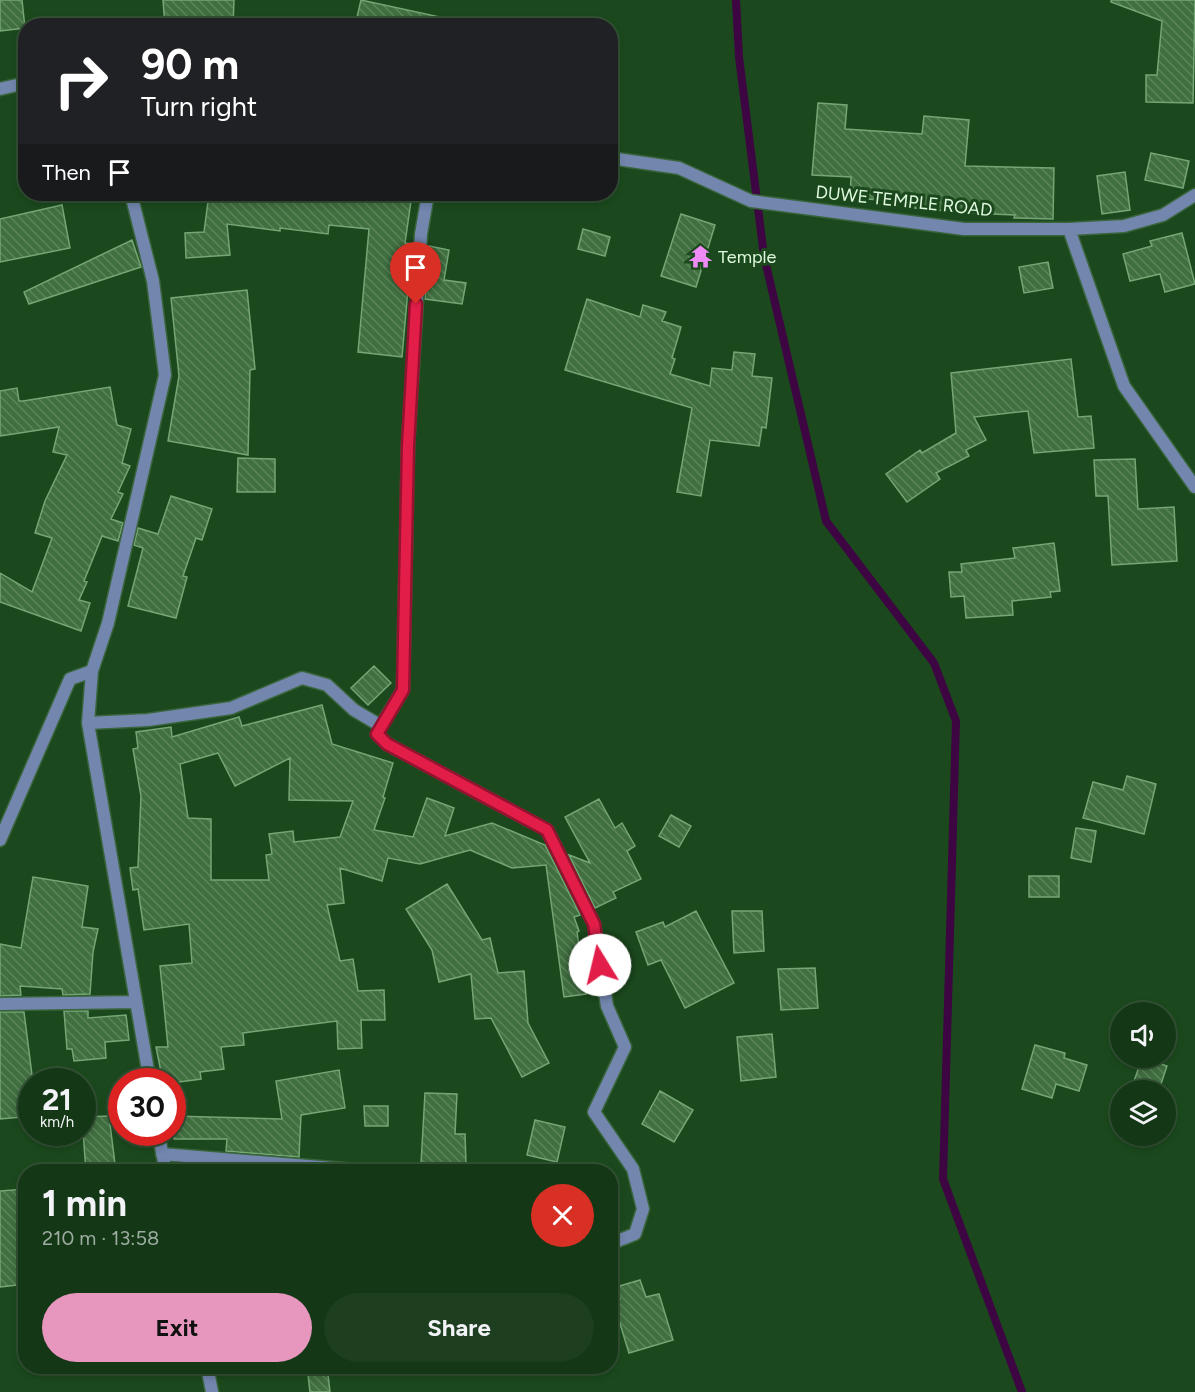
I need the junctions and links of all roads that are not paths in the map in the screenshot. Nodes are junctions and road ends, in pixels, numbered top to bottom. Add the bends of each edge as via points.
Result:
1 (18, 85) edge
2 (0, 90) edge
3 (618, 159) edge
4 (1195, 195) edge
5 (133, 201) edge
6 (427, 201) edge
7 (1069, 229) junction
8 (1195, 487) edge
9 (92, 671) junction
10 (88, 723) junction
11 (381, 726) junction
12 (0, 840) edge
13 (136, 1002) junction
14 (0, 1004) edge
15 (148, 1068) edge
16 (161, 1146) edge
17 (162, 1154) junction
18 (164, 1164) edge
19 (284, 1164) edge
20 (618, 1241) edge
21 (209, 1374) edge
22 (212, 1392) edge

1 - 2 street
3 - 7 street, DUWE TEMPLE ROAD via 679,168 758,202 964,229
4 - 7 street, DUWE TEMPLE ROAD via 1163,214 1124,226
5 - 9 street via 153,281 165,375 108,623
6 - 11 street via 421,234 408,446 403,690
7 - 8 street via 1124,386
9 - 10 street
9 - 12 street via 70,680
10 - 11 street via 148,720 231,708 302,678 327,685 354,710
10 - 13 street
11 - 20 street via 377,734 387,744 547,830 594,924 607,1006 625,1047 594,1112 633,1168 643,1209 635,1234
13 - 14 street
13 - 15 street
16 - 17 street
17 - 18 street
17 - 19 street
21 - 22 street

